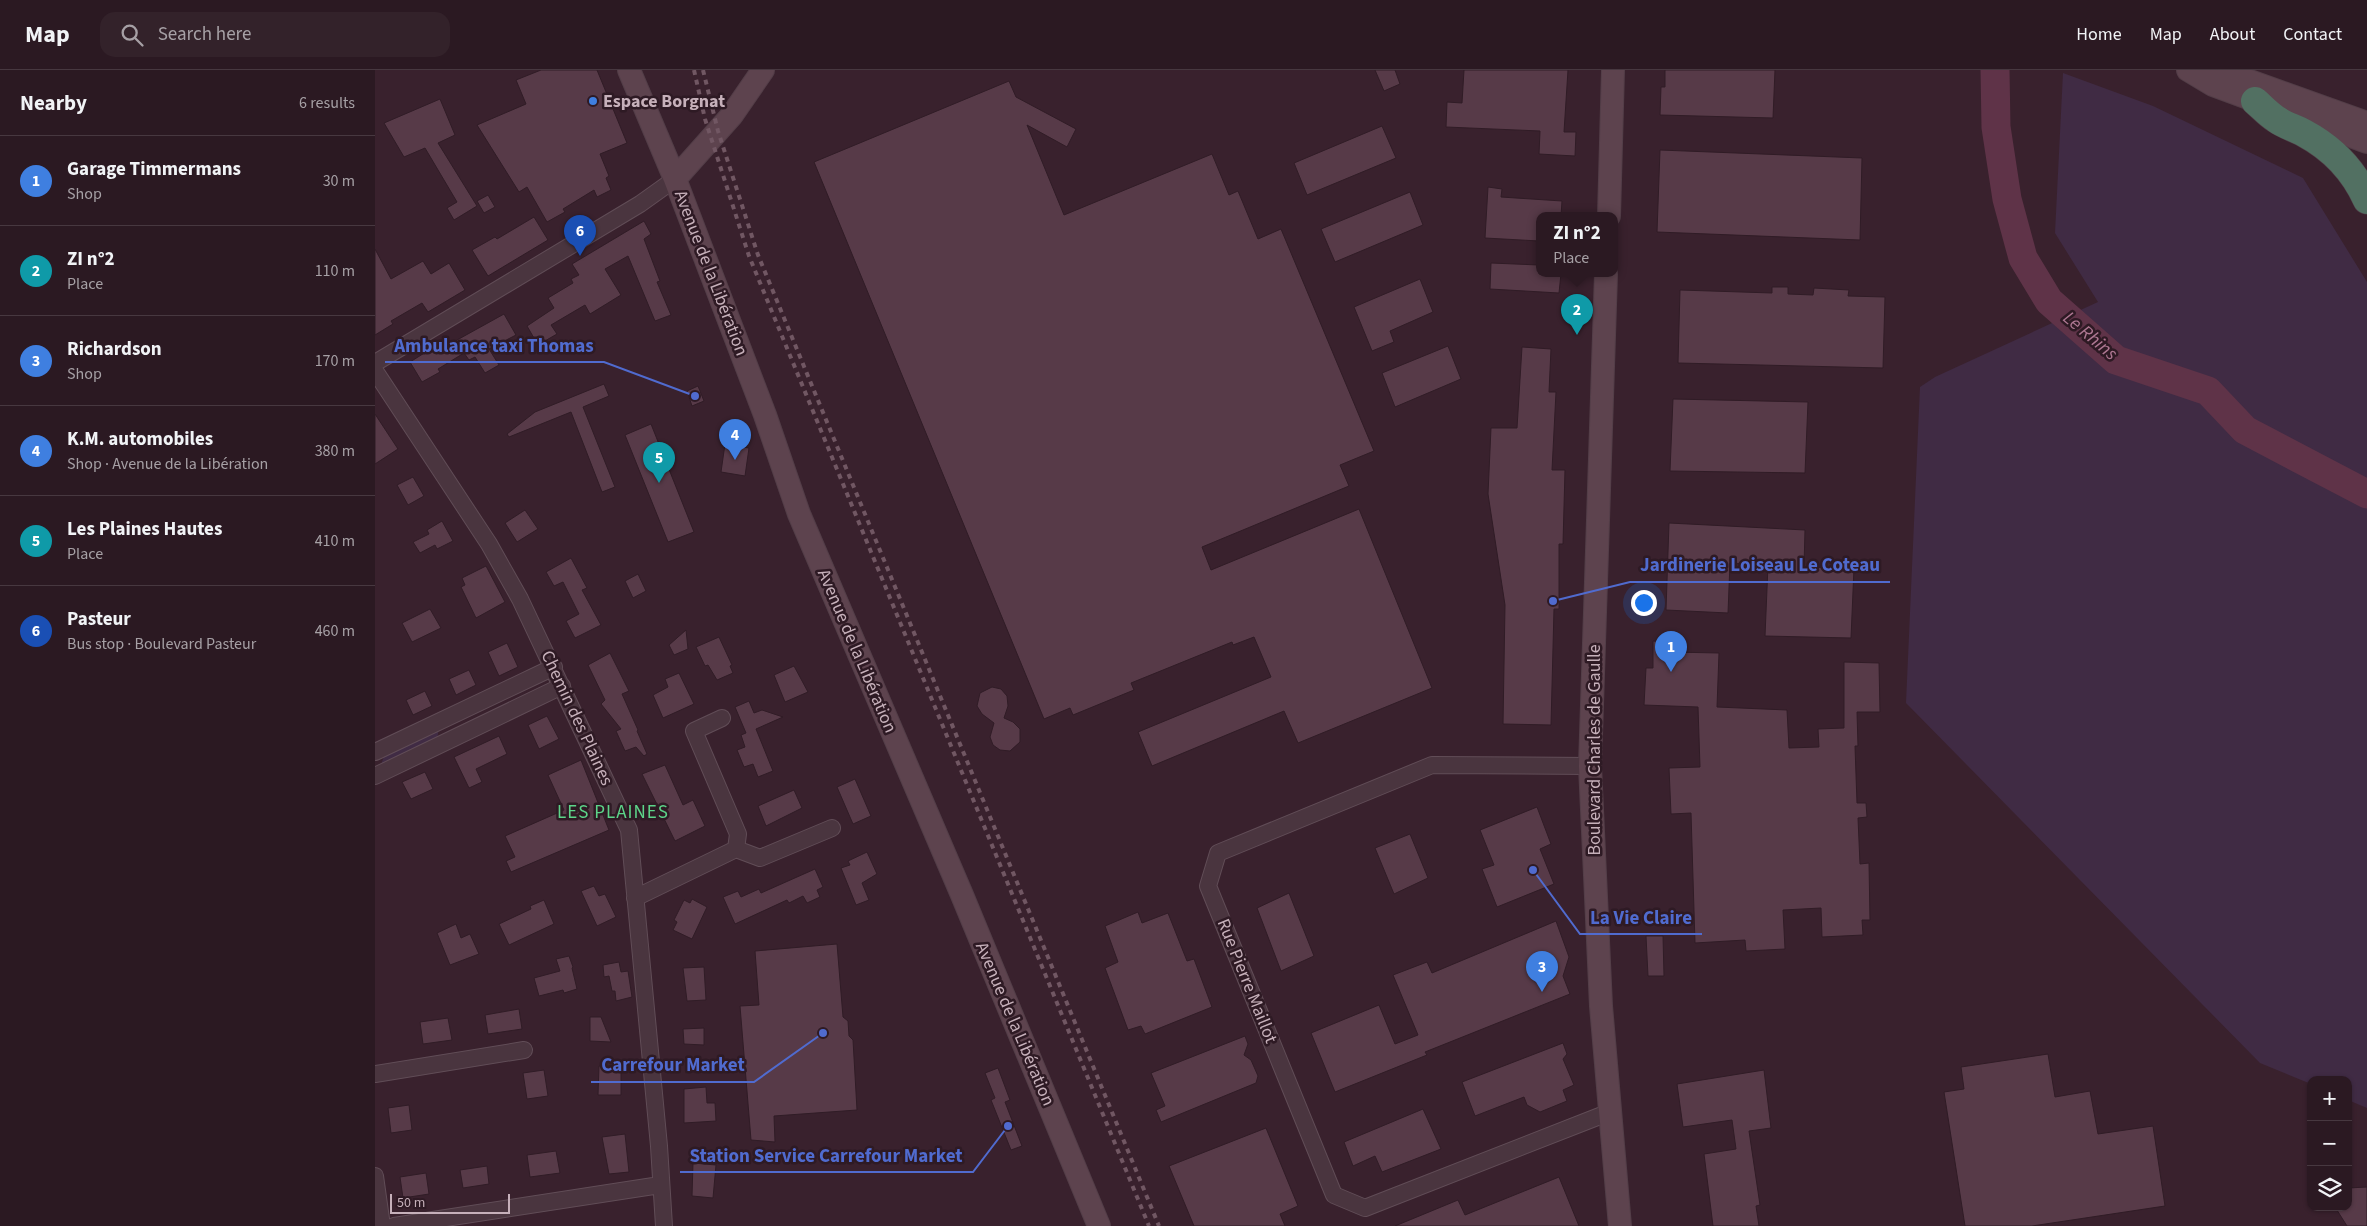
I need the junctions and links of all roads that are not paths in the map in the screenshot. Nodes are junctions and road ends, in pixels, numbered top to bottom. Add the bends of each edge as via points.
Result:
1 (629, 70) edge
2 (763, 70) edge
3 (1613, 70) edge
4 (2188, 70) edge
5 (2219, 70) edge
6 (2255, 101) junction
7 (2367, 123) edge
8 (2367, 142) edge
9 (675, 179) junction
10 (2367, 200) edge
11 (1609, 212) edge
12 (1607, 277) edge
13 (375, 363) edge
14 (375, 371) edge
15 (554, 667) junction
16 (563, 686) junction
17 (722, 718) dead end
18 (375, 752) edge
19 (1590, 766) junction
20 (375, 776) edge
21 (832, 828) dead end
22 (737, 849) junction
23 (635, 898) junction
24 (524, 1050) dead end
25 (375, 1074) edge
26 (1610, 1112) junction
27 (375, 1176) edge
28 (660, 1185) junction
29 (490, 1219) edge
30 (382, 1226) edge
31 (394, 1226) edge
32 (664, 1226) edge
33 (1099, 1226) edge
34 (1621, 1226) edge

1 - 9 street, Avenue de la Libération
2 - 9 street via 732,115
3 - 11 street
4 - 6 street via 2213,86
5 - 7 street
6 - 8 street
6 - 10 highway via 2277,120 2306,134 2341,160
9 - 13 street via 640,204
9 - 33 street, Avenue de la Libération via 799,514
12 - 19 street, Boulevard Charles de Gaulle
14 - 15 street, Chemin des Plaines via 489,544
15 - 16 street, Chemin des Plaines
15 - 18 street
16 - 20 street
16 - 23 street, Chemin des Plaines via 629,830
17 - 22 street via 694,731 738,834
19 - 26 street, Boulevard Charles de Gaulle via 1596,919
19 - 26 street, Rue Pierre Maillot via 1432,765 1218,853 1209,886 1334,1195 1365,1208
21 - 22 street via 760,858
22 - 23 street
23 - 28 street, Chemin des Plaines
24 - 25 street
26 - 34 street, Boulevard Charles de Gaulle
27 - 30 street
28 - 29 street
28 - 32 street, Chemin des Plaines
29 - 31 street

